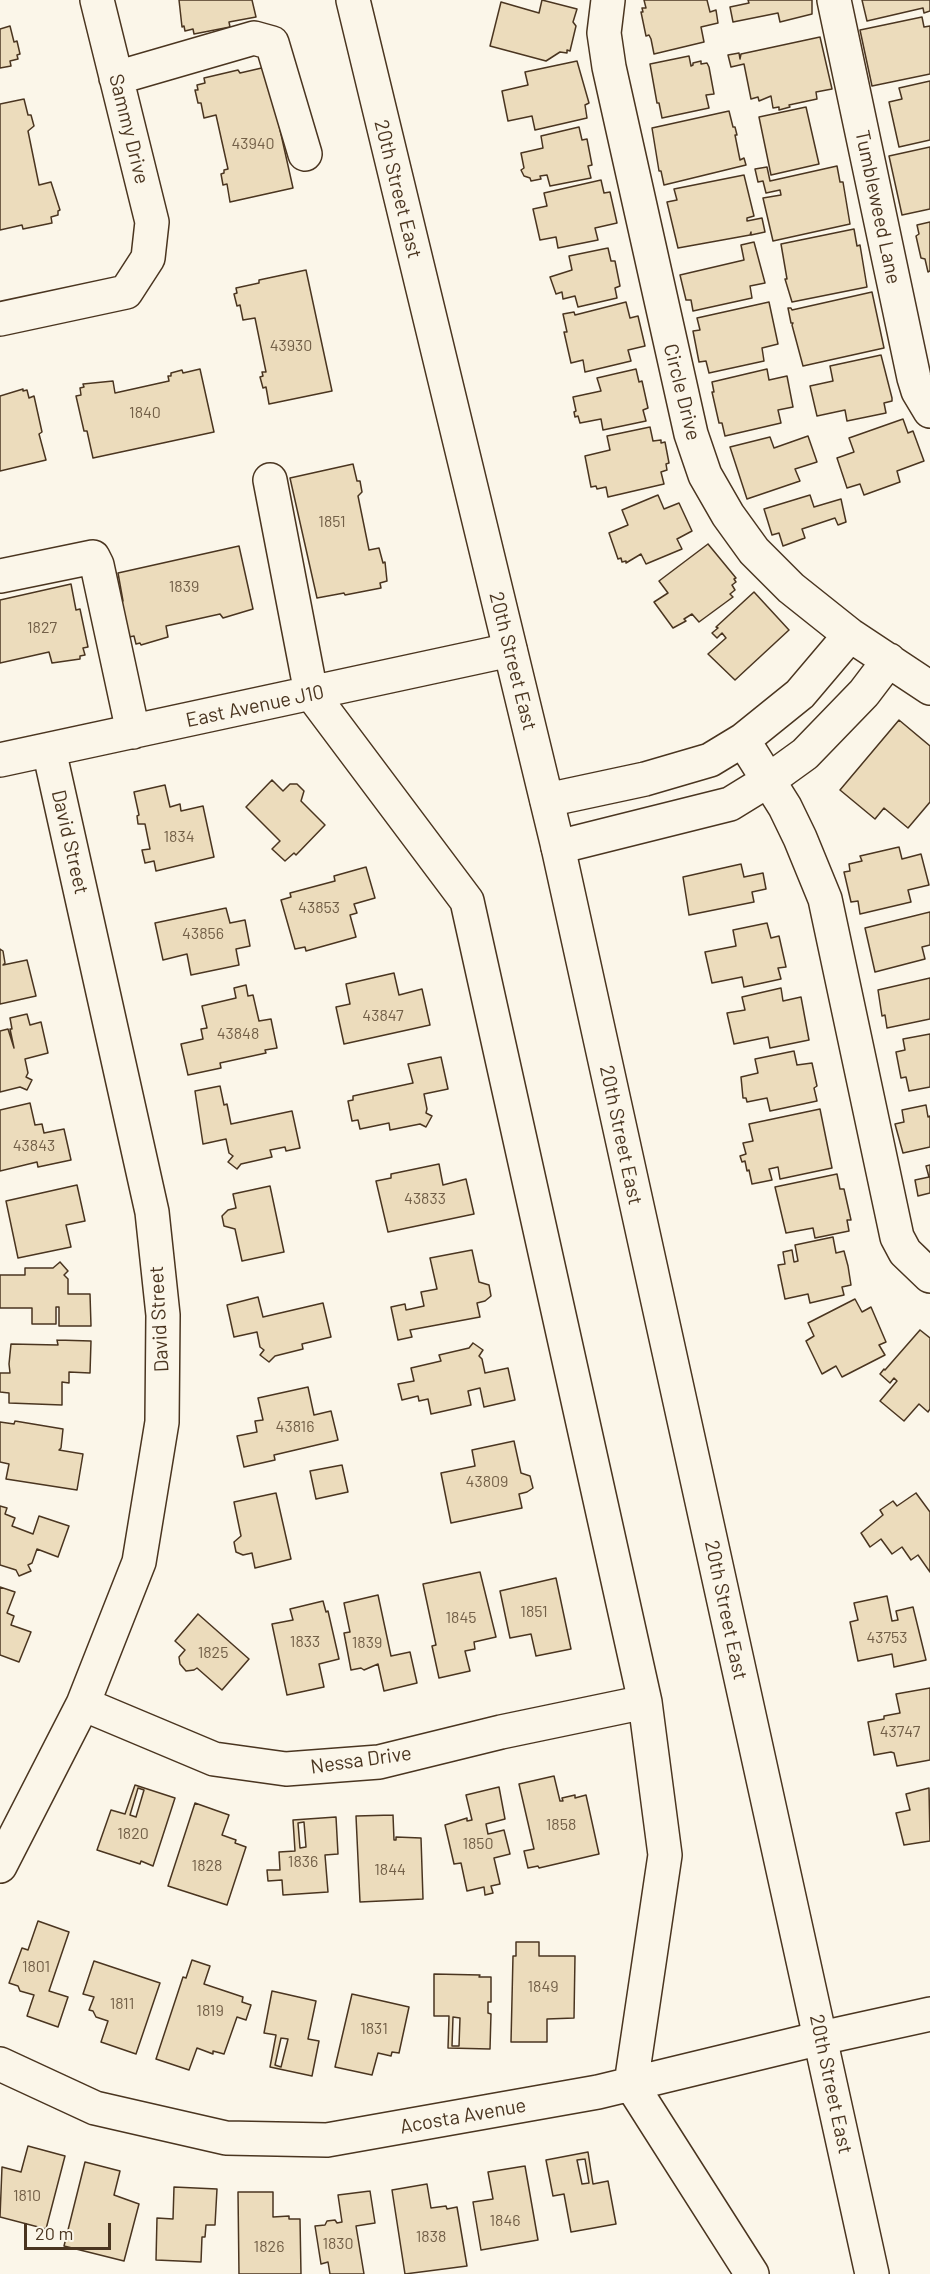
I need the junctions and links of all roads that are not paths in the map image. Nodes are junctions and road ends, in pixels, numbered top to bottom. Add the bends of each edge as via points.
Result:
1 (97, 0) edge
2 (353, 0) edge
3 (608, 0) edge
4 (834, 0) edge
5 (116, 78) junction
6 (305, 154) dead end
7 (0, 319) edge
8 (930, 411) edge
9 (270, 480) dead end
10 (0, 576) edge
11 (850, 635) junction
12 (510, 650) junction
13 (889, 660) junction
14 (930, 688) edge
15 (311, 693) junction
16 (133, 732) junction
17 (743, 740) junction
18 (49, 750) junction
19 (0, 760) edge
20 (769, 780) junction
21 (547, 800) junction
22 (558, 847) junction
23 (930, 1276) edge
24 (645, 1702) junction
25 (83, 1704) junction
26 (0, 1866) edge
27 (930, 2014) edge
28 (820, 2038) junction
29 (0, 2064) edge
30 (631, 2084) junction
31 (752, 2274) edge
32 (872, 2274) edge

1 - 5 street, Sammy Drive
2 - 12 street, 20th Street East
3 - 11 street, Circle Drive via 604,33 609,67 691,434 705,475 754,551 791,588
4 - 8 street, Tumbleweed Lane via 914,378
5 - 6 street via 254,38 272,43
5 - 7 street, Sammy Drive via 152,222 148,258 126,292
9 - 15 street
10 - 16 street via 93,557
11 - 13 street, Circle Drive
11 - 17 street via 800,694
12 - 15 street, East Avenue J10
12 - 21 street, 20th Street East
13 - 14 street, Circle Drive
13 - 20 street via 864,693 805,754
15 - 16 street, East Avenue J10
15 - 24 street via 467,901
16 - 18 street, East Avenue J10
17 - 20 street
17 - 21 street via 711,760
18 - 19 street, East Avenue J10
18 - 25 street, David Street via 152,1212 163,1315 162,1422 140,1562
20 - 22 street via 730,804
20 - 23 street via 800,838 825,899 897,1237 905,1252
21 - 22 street, 20th Street East
22 - 28 street, 20th Street East
24 - 25 street, Nessa Drive via 379,1762 286,1769 214,1759
24 - 30 street via 665,1855
25 - 26 street, David Street
27 - 28 street, Acosta Avenue
28 - 30 street, Acosta Avenue
28 - 32 street, 20th Street East
29 - 30 street, Acosta Avenue via 95,2108 226,2138 327,2140
30 - 31 street

